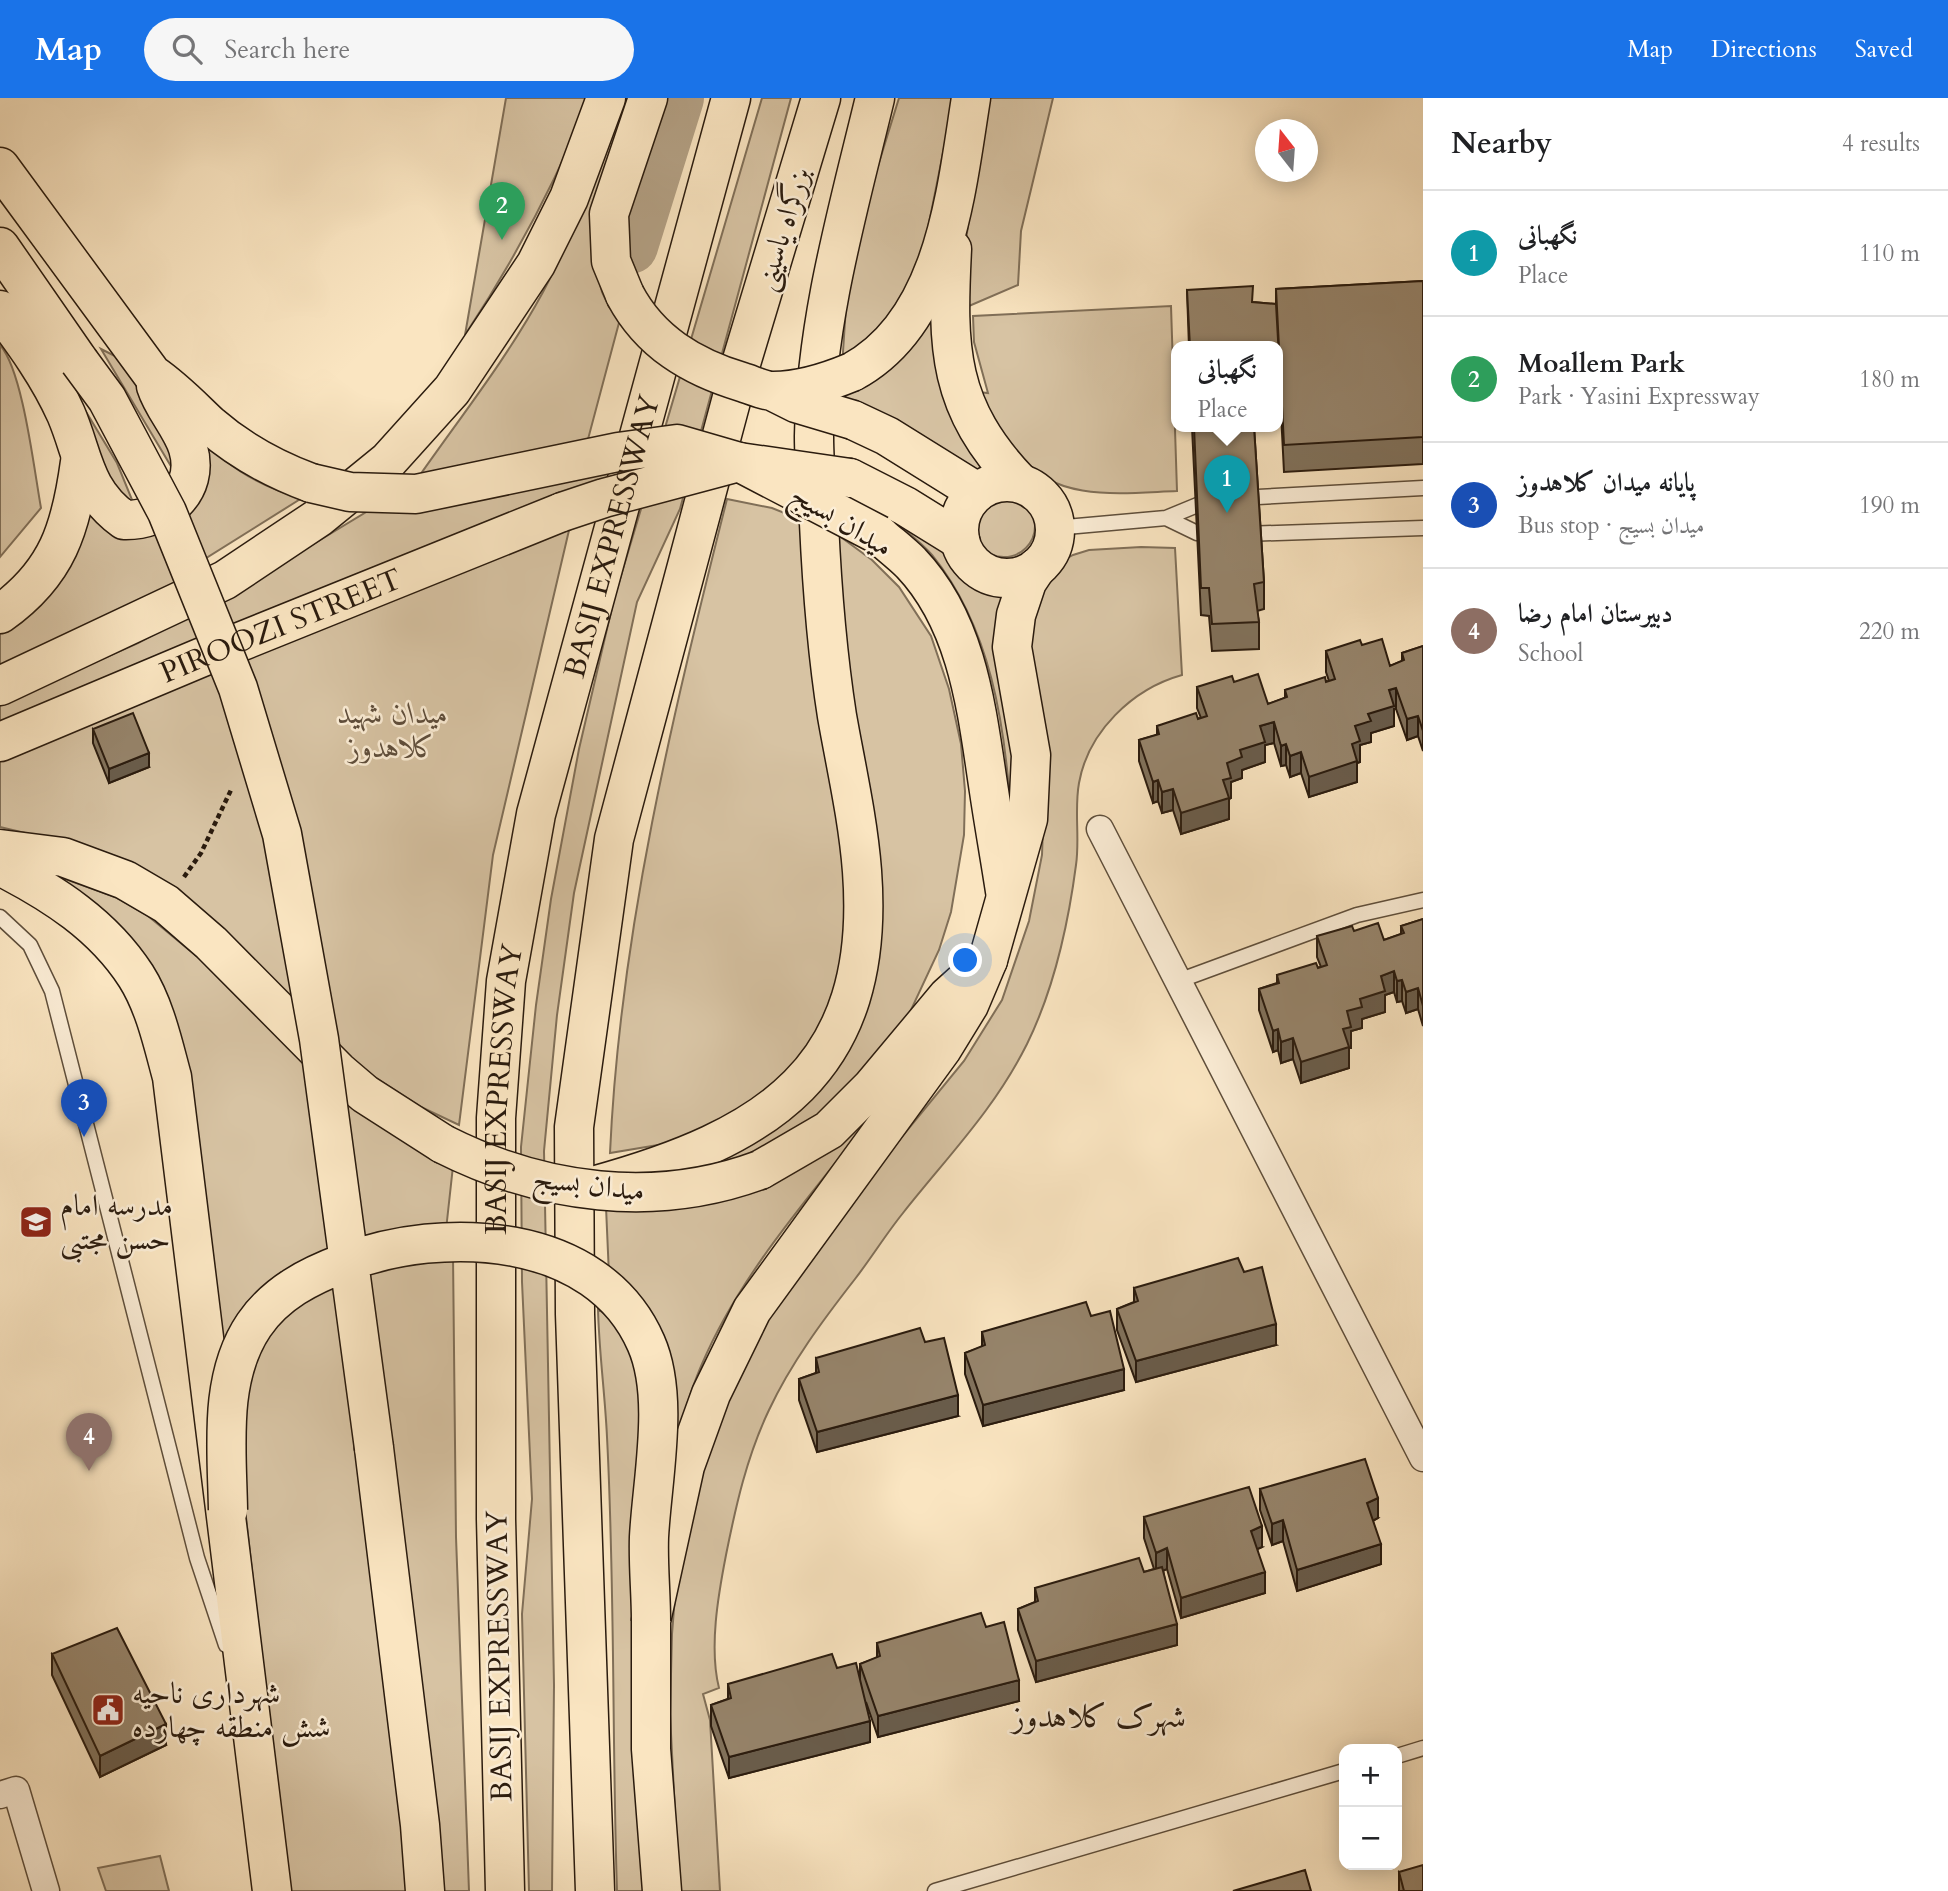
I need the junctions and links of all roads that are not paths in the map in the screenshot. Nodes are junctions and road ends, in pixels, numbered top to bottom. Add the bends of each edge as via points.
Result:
1 (606, 98) edge
2 (648, 98) edge
3 (731, 98) edge
4 (821, 98) edge
5 (875, 98) edge
6 (971, 98) edge
7 (0, 167) edge
8 (953, 210) junction
9 (0, 247) edge
10 (0, 310) edge
11 (152, 374) junction
12 (772, 391) junction
13 (80, 462) junction
14 (739, 462) junction
15 (1020, 483) junction
16 (1423, 488) edge
17 (977, 492) junction
18 (1166, 518) junction
19 (1055, 528) junction
20 (1423, 528) edge
21 (960, 540) junction
22 (1037, 568) junction
23 (0, 614) edge
24 (0, 685) edge
25 (0, 742) edge
26 (1100, 829) dead end
27 (0, 849) edge
28 (0, 866) edge
29 (1005, 891) junction
30 (1423, 900) edge
31 (0, 917) edge
32 (988, 960) junction
33 (1178, 981) junction
34 (584, 1189) junction
35 (1423, 1458) edge
36 (228, 1510) junction
37 (651, 1621) junction
38 (255, 1735) junction
39 (1423, 1748) edge
40 (1402, 1754) edge
41 (1339, 1772) edge
42 (8, 1793) edge
43 (46, 1891) edge
44 (272, 1891) edge
45 (425, 1891) edge
46 (505, 1891) edge
47 (595, 1891) edge
48 (662, 1891) edge
49 (935, 1891) edge

1 - 24 main road via 569,198 536,264 452,390 388,461 317,518 225,580
2 - 12 main road, bridge via 609,214 611,261 625,295 638,319 668,349 720,375
3 - 46 main road, BASIJ EXPRESSWAY via 536,814 506,981 496,1118 496,1519
4 - 47 main road, بزرگراه یاسینی via 742,360 614,839 574,1127 575,1328
5 - 34 main road via 825,303 814,436 825,630 862,868 863,944 858,973 824,1054 775,1109 706,1149
6 - 8 main road
7 - 11 main road
8 - 12 main road, bridge via 909,324 890,346 852,372
8 - 15 main road via 948,320 957,383 974,422
9 - 45 main road, bridge via 107,399 167,512 238,688 282,834 319,1039 421,1825
10 - 13 main road via 47,377 67,416
11 - 13 main road via 160,400 188,449 190,471 174,504 157,516 124,520 101,499
11 - 14 main road, bridge via 246,453 273,469 351,492 416,494 677,444
12 - 17 main road, bridge via 887,436
13 - 23 main road via 74,508 60,545 39,577
14 - 21 main road, bridge via 850,478
14 - 25 main road, PIROOZI STREET, bridge via 562,512
14 - 29 main road, میدان بسیج, bridge via 879,535 912,564 937,600 957,639 972,686
15 - 17 main road via 990,485
15 - 19 main road via 1045,499
16 - 18 lane via 1205,500
17 - 21 main road via 960,515
18 - 19 lane
18 - 20 lane via 1197,533 1219,535
19 - 22 main road via 1054,543
21 - 22 main road via 968,559 993,576 1008,578
22 - 29 main road via 1027,582 1013,626 1012,647 1031,755 1028,819
26 - 33 street
27 - 34 main road, میدان بسیج, bridge via 63,857 125,880 166,904 212,943 365,1094 443,1144 507,1172
28 - 36 main road via 76,911 136,977 152,1011 172,1077
29 - 32 main road
30 - 33 lane via 1357,915
31 - 38 lane via 30,946 52,991 197,1558
32 - 34 main road, میدان بسیج, bridge via 948,996 872,1087 829,1130 760,1170 727,1182 666,1192 620,1194
32 - 37 main road via 969,1005 942,1049 752,1310 711,1394 685,1466
33 - 35 street
36 - 37 main road, bridge via 227,1412 232,1378 255,1323 287,1291 313,1275 368,1254 429,1242 495,1244 548,1256 590,1276 613,1294 647,1344 658,1387 649,1540
36 - 38 main road
37 - 48 main road via 651,1749
38 - 44 main road
39 - 40 lane
41 - 49 lane
42 - 43 street

